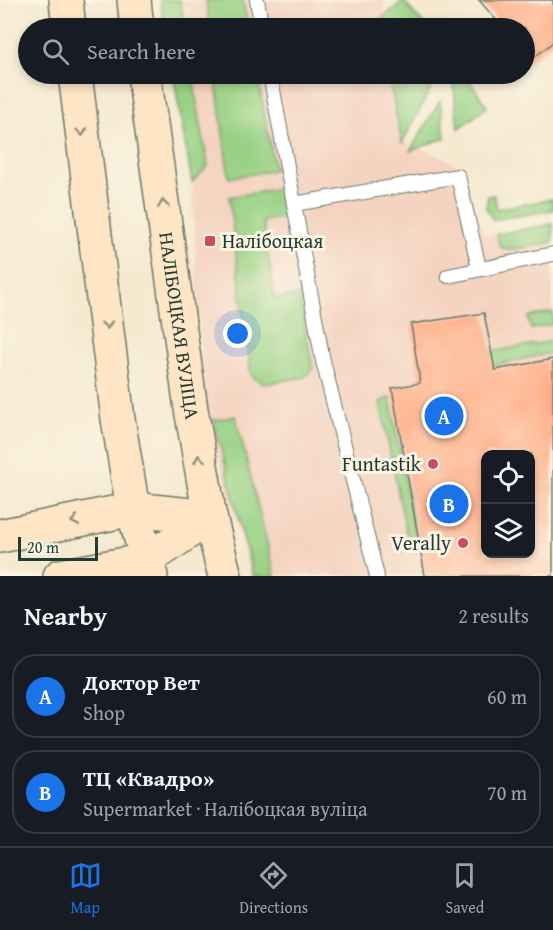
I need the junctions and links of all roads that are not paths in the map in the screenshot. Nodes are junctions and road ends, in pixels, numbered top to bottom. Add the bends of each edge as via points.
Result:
1 (66, 0) edge
2 (134, 0) edge
3 (256, 0) edge
4 (68, 18) edge
5 (136, 18) edge
6 (260, 18) edge
7 (76, 84) edge
8 (145, 84) edge
9 (272, 84) edge
10 (294, 204) junction
11 (553, 254) edge
12 (479, 268) junction
13 (448, 276) dead end
14 (133, 509) junction
15 (210, 516) junction
16 (0, 536) edge
17 (149, 568) edge
18 (60, 576) edge
19 (225, 576) edge
20 (377, 576) edge

1 - 4 main road
2 - 5 main road
3 - 6 lane
7 -> 14 main road
15 -> 8 main road, НАЛІБОЦКАЯ ВУЛІЦА
9 - 10 lane
10 - 12 lane via 458,176
10 - 20 lane via 323,361
11 - 12 lane
12 - 13 lane
14 - 15 main road
14 -> 16 main road
14 - 17 main road
15 - 17 main road
15 - 19 main road, НАЛІБОЦКАЯ ВУЛІЦА
17 - 18 main road

